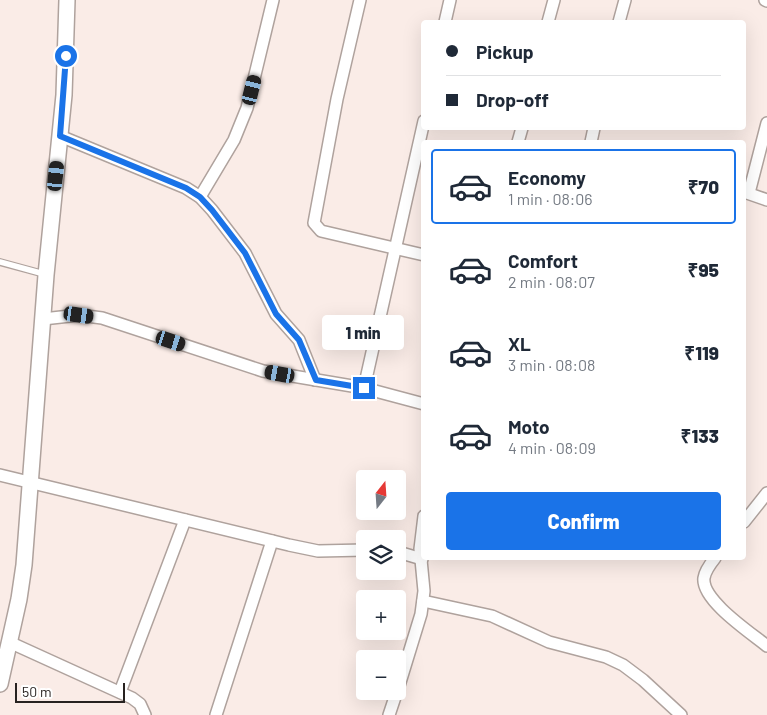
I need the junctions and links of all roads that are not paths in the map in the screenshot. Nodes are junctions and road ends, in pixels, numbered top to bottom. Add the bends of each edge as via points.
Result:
1 (67, 0) edge
2 (273, 0) edge
3 (360, 0) edge
4 (450, 0) edge
5 (554, 0) edge
6 (625, 0) edge
7 (445, 20) edge
8 (549, 20) edge
9 (620, 20) edge
10 (767, 123) edge
11 (422, 130) edge
12 (60, 136) junction
13 (746, 192) edge
14 (200, 197) junction
15 (767, 200) edge
16 (396, 248) junction
17 (421, 254) edge
18 (0, 262) edge
19 (46, 275) junction
20 (43, 319) junction
21 (316, 380) junction
22 (364, 388) junction
23 (421, 403) edge
24 (0, 475) edge
25 (31, 483) junction
26 (767, 493) edge
27 (746, 519) edge
28 (185, 520) junction
29 (272, 541) junction
30 (421, 541) edge
31 (356, 550) edge
32 (406, 554) edge
33 (421, 554) edge
34 (421, 559) edge
35 (422, 560) edge
36 (714, 560) edge
37 (423, 601) junction
38 (9, 642) junction
39 (767, 646) edge
40 (406, 662) edge
41 (0, 684) edge
42 (120, 692) junction
43 (394, 700) edge
44 (145, 715) edge
45 (216, 715) edge
46 (390, 715) edge
47 (680, 715) edge

1 - 12 street
2 - 14 street via 248,108 234,140
3 - 16 street via 337,99 314,223 321,231
4 - 7 street
5 - 8 street
6 - 9 street
10 - 13 street
11 - 16 street
12 - 14 street via 186,188
12 - 19 street
13 - 15 street
14 - 21 street via 249,260 276,314 299,340
16 - 17 street
16 - 22 street
18 - 19 lane
19 - 20 street
20 - 21 street via 79,315 102,318 263,370
20 - 25 street
21 - 22 street
22 - 23 street
24 - 25 street
25 - 28 street
25 - 38 street via 24,565
26 - 27 street
28 - 29 street
28 - 42 street
29 - 31 street via 318,551
29 - 45 street
30 - 33 street
32 - 34 street
35 - 37 street
36 - 39 street via 704,578 705,589 712,601
37 - 40 street
37 - 47 street via 492,616 549,642 606,657 643,680
38 - 41 street
38 - 42 street
42 - 44 street via 140,704
43 - 46 street

